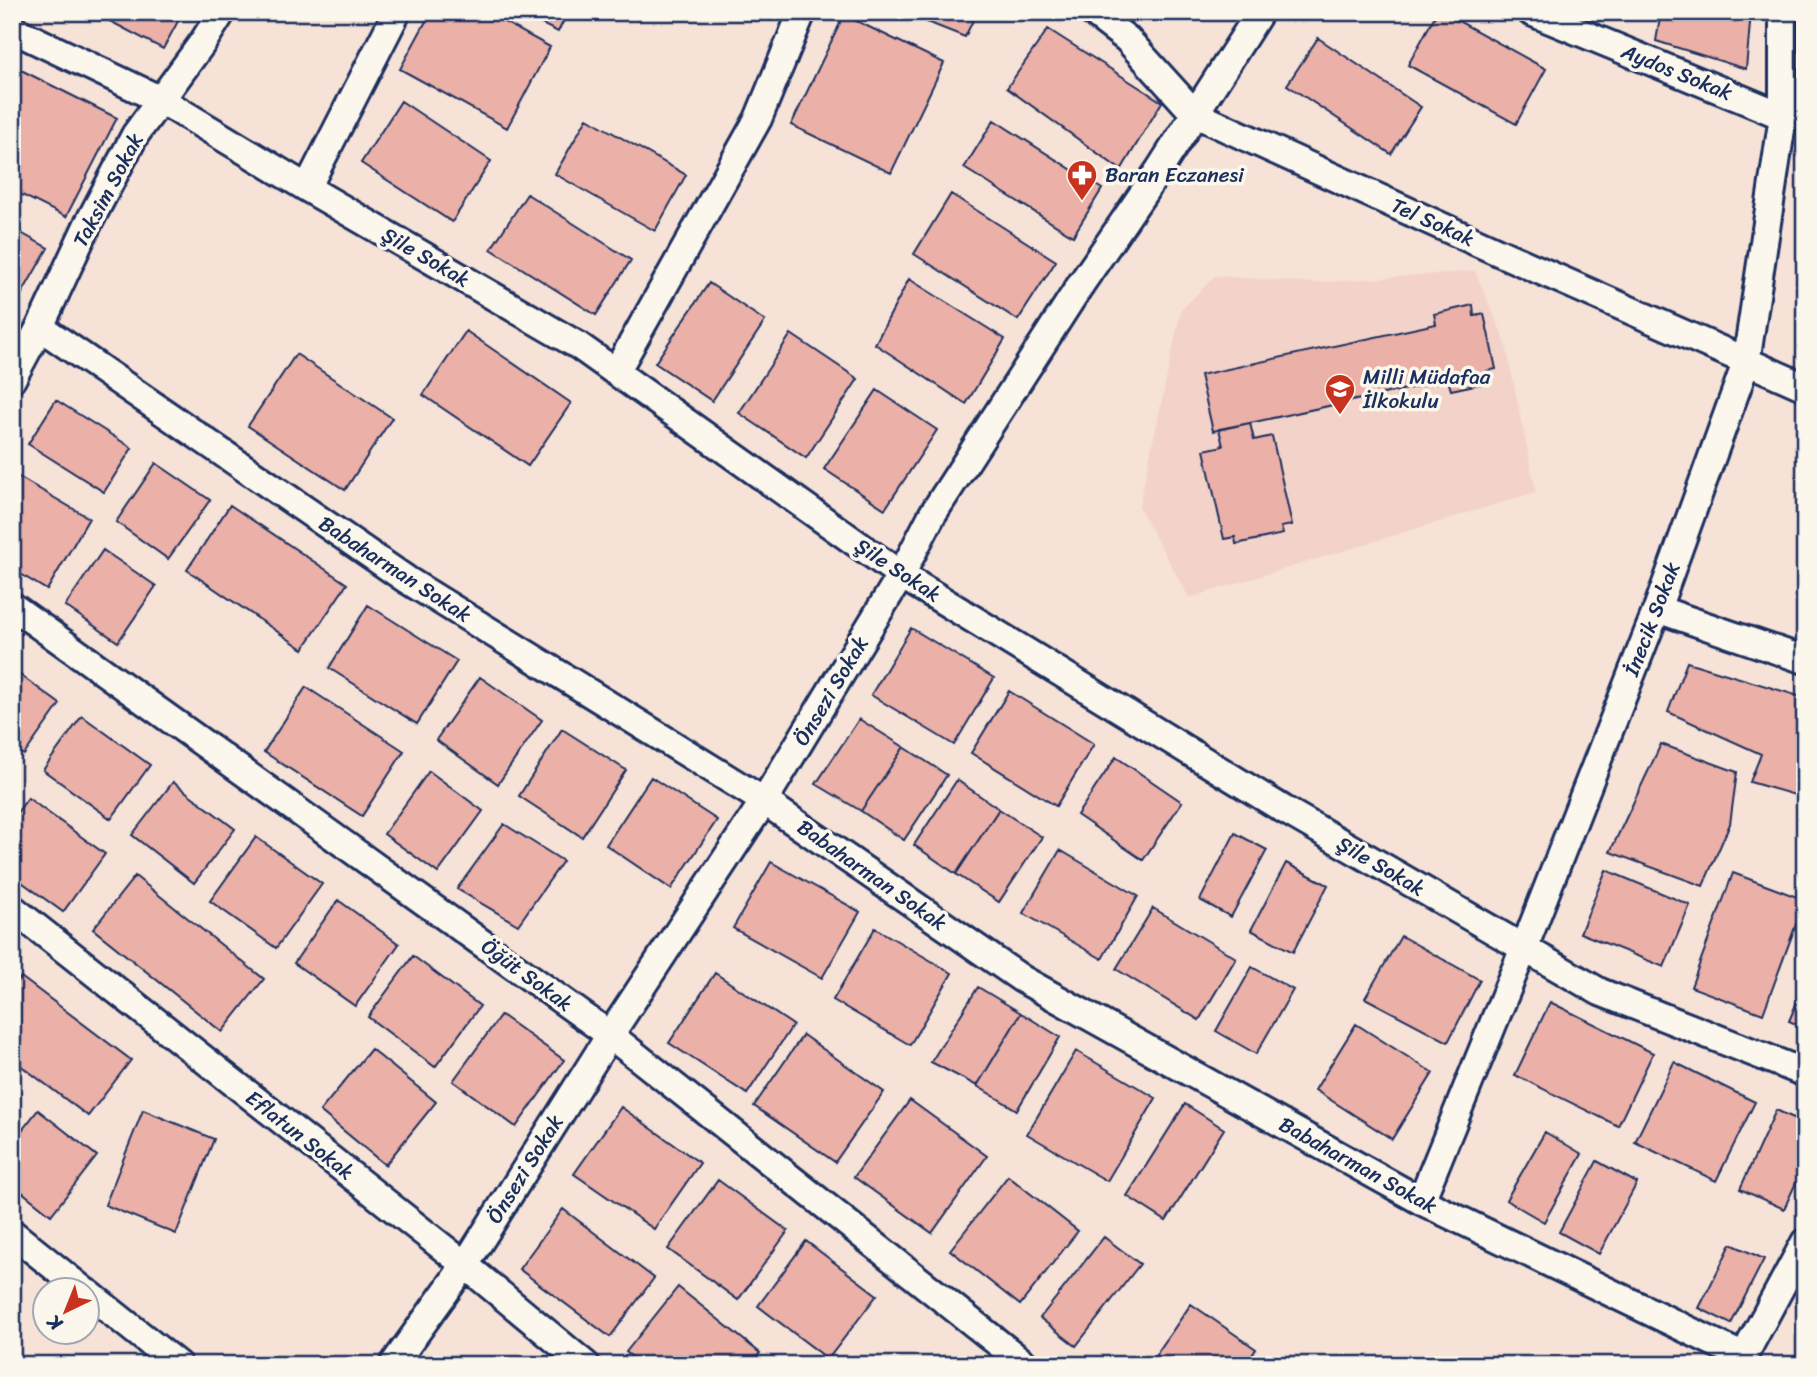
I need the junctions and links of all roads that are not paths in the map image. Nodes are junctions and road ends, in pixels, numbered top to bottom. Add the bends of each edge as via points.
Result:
1 (222, 12) edge
2 (397, 12) edge
3 (802, 12) edge
4 (1092, 12) edge
5 (1260, 12) edge
6 (1531, 12) edge
7 (1783, 12) edge
8 (12, 29) edge
9 (161, 100) junction
10 (1195, 114) junction
11 (1783, 116) junction
12 (307, 188) junction
13 (40, 327) junction
14 (1746, 363) junction
15 (615, 372) junction
16 (12, 379) edge
17 (1805, 387) edge
18 (901, 575) junction
19 (12, 607) edge
20 (1657, 609) junction
21 (1805, 660) edge
22 (764, 801) junction
23 (12, 908) edge
24 (1524, 948) junction
25 (610, 1035) junction
26 (1805, 1073) edge
27 (1420, 1201) junction
28 (12, 1233) edge
29 (1805, 1242) edge
30 (465, 1265) junction
31 (66, 1276) edge
32 (102, 1305) edge
33 (1741, 1361) edge
34 (178, 1365) edge
35 (393, 1365) edge
36 (586, 1365) edge
37 (1026, 1365) edge

1 - 9 street, Taksim Sokak
2 - 12 street
3 - 15 street via 758,118
4 - 10 street, Tel Sokak via 1127,40
5 - 10 street, Önsezi Sokak
6 - 11 street, Aydos Sokak
7 - 11 street, İnecik Sokak
8 - 9 street, Şile Sokak
9 - 12 street, Şile Sokak
9 - 13 street, Taksim Sokak via 118,164
10 - 14 street, Tel Sokak
10 - 18 street, Önsezi Sokak via 932,515
11 - 14 street, İnecik Sokak
12 - 15 street, Şile Sokak via 579,346
13 - 16 street, Taksim Sokak
13 - 22 street, Babaharman Sokak via 407,579
14 - 17 street, Tel Sokak
14 - 20 street, İnecik Sokak
15 - 18 street, Şile Sokak
18 - 22 street, Önsezi Sokak
18 - 24 street, Şile Sokak via 1283,809
19 - 25 street, Öğüt Sokak
20 - 21 street
20 - 24 street, İnecik Sokak
22 - 25 street, Önsezi Sokak
22 - 27 street, Babaharman Sokak via 1022,979
23 - 30 street, Eflatun Sokak
24 - 26 street, Şile Sokak via 1601,992
24 - 27 street, İnecik Sokak
25 - 30 street, Önsezi Sokak
25 - 37 street, Öğüt Sokak
27 - 33 street, Babaharman Sokak
28 - 31 street
29 - 33 street
30 - 35 street, Önsezi Sokak
30 - 36 street, Eflatun Sokak
32 - 34 street

